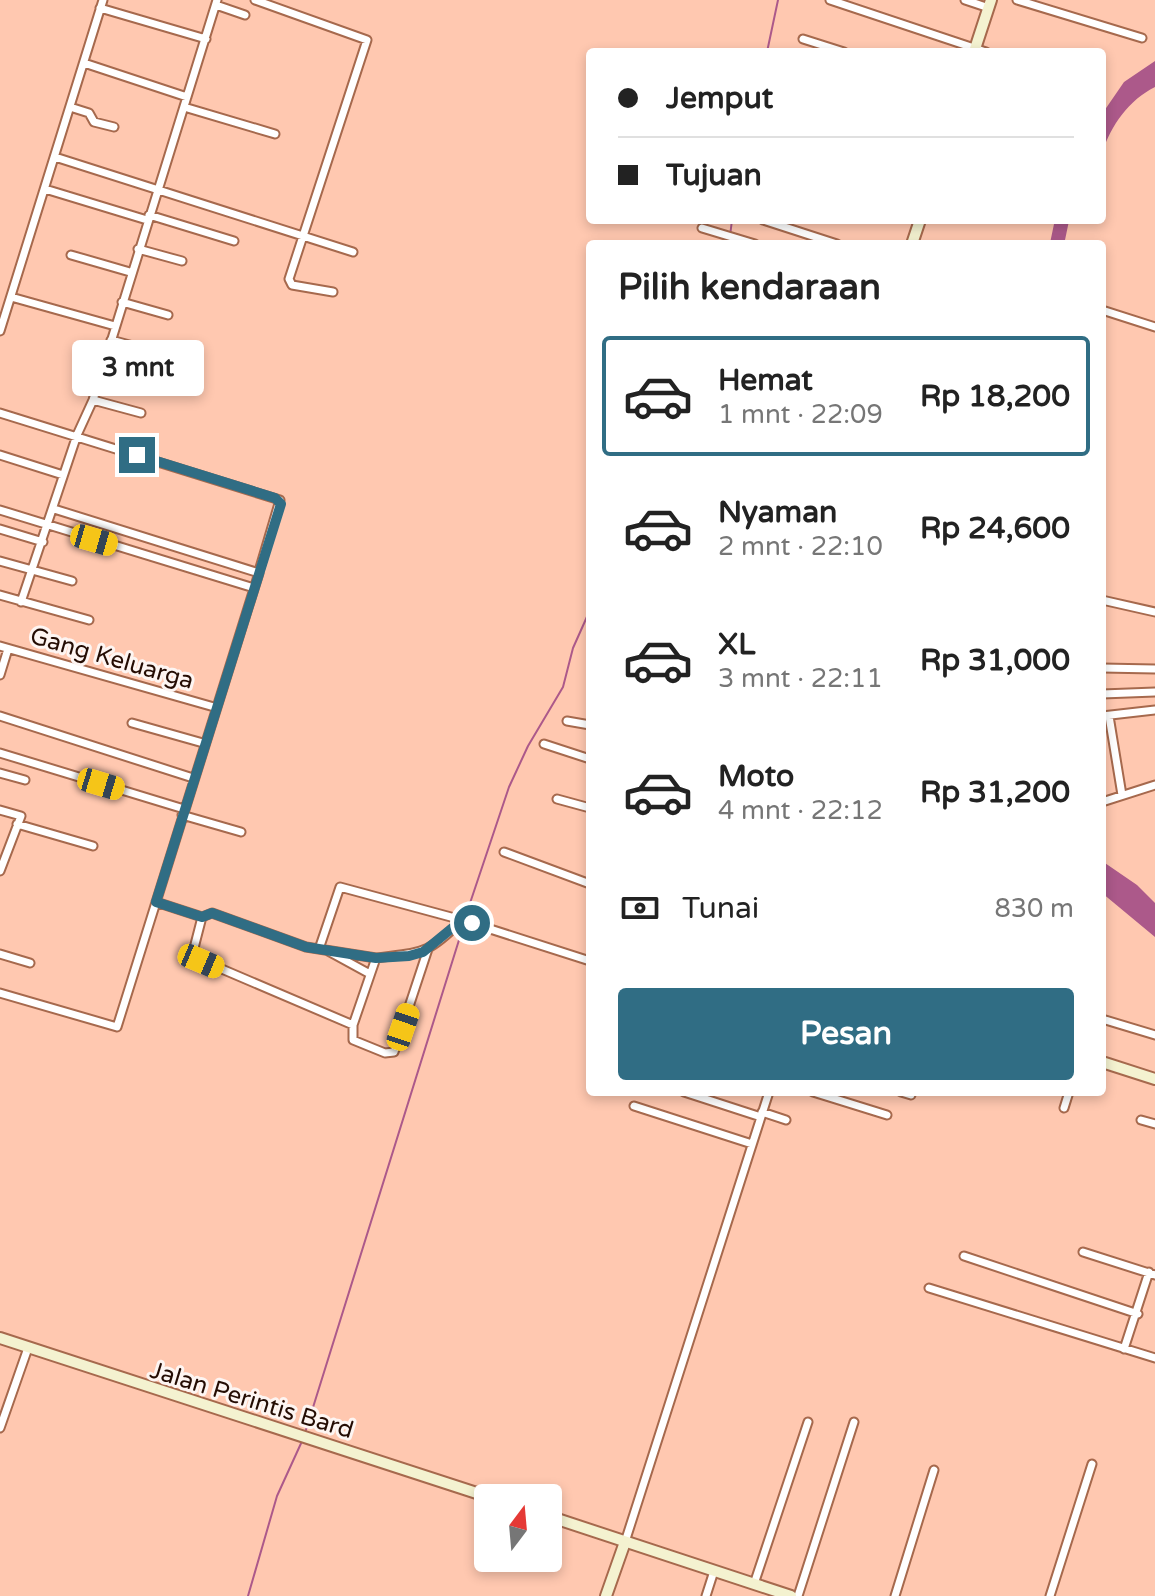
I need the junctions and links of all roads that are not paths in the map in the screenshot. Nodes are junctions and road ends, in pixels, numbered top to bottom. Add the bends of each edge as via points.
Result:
1 (255, 0) edge
2 (830, 0) edge
3 (965, 0) edge
4 (1017, 0) edge
5 (216, 2) edge
6 (102, 4) edge
7 (990, 4) edge
8 (245, 15) dead end
9 (1142, 38) dead end
10 (206, 39) junction
11 (803, 39) dead end
12 (831, 48) edge
13 (970, 48) edge
14 (980, 48) edge
15 (84, 63) junction
16 (187, 97) junction
17 (70, 107) junction
18 (184, 107) junction
19 (114, 127) dead end
20 (275, 134) dead end
21 (55, 157) junction
22 (157, 188) junction
23 (45, 189) junction
24 (148, 218) junction
25 (775, 224) edge
26 (702, 228) dead end
27 (303, 235) junction
28 (742, 240) edge
29 (825, 240) edge
30 (234, 241) dead end
31 (138, 249) junction
32 (353, 252) dead end
33 (71, 255) dead end
34 (182, 261) dead end
35 (130, 272) junction
36 (333, 292) dead end
37 (11, 297) junction
38 (122, 302) junction
39 (1106, 311) edge
40 (168, 315) dead end
41 (115, 326) junction
42 (1155, 327) edge
43 (0, 331) edge
44 (111, 340) junction
45 (144, 349) dead end
46 (101, 371) junction
47 (158, 389) dead end
48 (93, 400) junction
49 (0, 413) edge
50 (141, 413) dead end
51 (77, 435) junction
52 (0, 455) edge
53 (63, 475) junction
54 (54, 509) junction
55 (0, 510) edge
56 (48, 526) junction
57 (0, 529) edge
58 (43, 542) junction
59 (0, 561) edge
60 (32, 571) junction
61 (259, 571) junction
62 (72, 581) dead end
63 (254, 588) junction
64 (0, 595) edge
65 (1106, 601) edge
66 (21, 602) junction
67 (1155, 612) edge
68 (89, 620) dead end
69 (4, 648) edge
70 (1106, 668) edge
71 (1155, 669) edge
72 (0, 675) edge
73 (1155, 692) edge
74 (1106, 694) edge
75 (214, 707) junction
76 (1155, 710) edge
77 (0, 716) edge
78 (1106, 716) edge
79 (1106, 719) edge
80 (567, 721) dead end
81 (132, 723) dead end
82 (586, 724) edge
83 (1112, 738) junction
84 (1106, 739) edge
85 (203, 743) junction
86 (544, 744) dead end
87 (0, 753) edge
88 (586, 758) edge
89 (0, 773) edge
90 (193, 778) junction
91 (25, 780) dead end
92 (1155, 785) edge
93 (1122, 795) junction
94 (557, 799) dead end
95 (1106, 801) edge
96 (586, 807) edge
97 (0, 810) edge
98 (183, 812) junction
99 (17, 824) junction
100 (241, 832) dead end
101 (0, 844) edge
102 (93, 846) dead end
103 (9, 847) junction
104 (504, 852) dead end
105 (0, 871) edge
106 (586, 883) edge
107 (156, 902) junction
108 (202, 917) junction
109 (466, 921) junction
110 (319, 949) junction
111 (428, 949) junction
112 (328, 951) junction
113 (0, 954) edge
114 (376, 958) junction
115 (586, 960) edge
116 (30, 963) dead end
117 (370, 974) junction
118 (0, 993) edge
119 (1106, 1020) edge
120 (353, 1025) junction
121 (1155, 1035) edge
122 (1106, 1063) edge
123 (1155, 1079) edge
124 (698, 1096) edge
125 (768, 1096) edge
126 (826, 1096) edge
127 (1068, 1096) edge
128 (634, 1106) dead end
129 (1064, 1108) dead end
130 (762, 1114) junction
131 (887, 1115) dead end
132 (786, 1120) dead end
133 (1141, 1120) dead end
134 (1155, 1124) edge
135 (752, 1144) junction
136 (1083, 1252) dead end
137 (964, 1256) dead end
138 (1152, 1274) edge
139 (929, 1288) dead end
140 (1138, 1314) junction
141 (0, 1338) edge
142 (28, 1348) junction
143 (1124, 1349) junction
144 (1155, 1358) edge
145 (808, 1422) dead end
146 (854, 1422) dead end
147 (0, 1428) edge
148 (1092, 1464) dead end
149 (934, 1470) dead end
150 (474, 1492) edge
151 (562, 1521) edge
152 (625, 1542) junction
153 (714, 1571) junction
154 (754, 1584) junction
155 (606, 1596) edge
156 (706, 1596) edge
157 (791, 1596) edge
158 (798, 1596) edge
159 (895, 1596) edge
160 (1050, 1596) edge

1 - 27 street via 367,40
2 - 13 street
3 - 7 street
4 - 9 street
5 - 8 street
5 - 10 street
6 - 10 street
6 - 15 street
7 - 14 street
10 - 16 street
11 - 12 street
15 - 16 street
15 - 17 street
16 - 18 street
17 - 19 street
17 - 21 street
18 - 20 street
18 - 22 street
21 - 22 street
21 - 23 street
22 - 24 street
22 - 27 street
23 - 24 street
23 - 37 street
24 - 30 street
24 - 31 street
25 - 29 street
26 - 28 street
27 - 32 street
27 - 36 street via 289,283
31 - 34 street
31 - 35 street
33 - 35 street
35 - 38 street
37 - 41 street
37 - 43 street
38 - 40 street
38 - 41 street
39 - 42 street
41 - 44 street
44 - 45 street
44 - 46 street
46 - 47 street
46 - 48 street
48 - 50 street
48 - 51 street
49 - 51 street
51 - 53 street
51 - 61 street via 280,500
52 - 53 street
53 - 54 street
54 - 56 street
54 - 61 street
55 - 56 street
56 - 58 street
56 - 63 street
57 - 58 street
58 - 60 street
59 - 60 street
60 - 62 street
60 - 66 street
61 - 63 street
63 - 75 street
64 - 66 street
65 - 67 street
66 - 68 street
69 - 72 street
69 - 75 street, Gang Keluarga
70 - 71 street
73 - 74 street
75 - 85 street
76 - 78 street
77 - 90 street
79 - 83 street
80 - 82 street
81 - 85 street
83 - 84 street
83 - 93 street
85 - 90 street
86 - 88 street
87 - 98 street
89 - 91 street
90 - 98 street
92 - 93 street
93 - 95 street
94 - 96 street
97 - 99 street via 21,816
98 - 100 street
98 - 107 street
99 - 102 street
99 - 103 street
101 - 103 street
103 - 105 street
104 - 106 street
107 - 108 street
107 - 118 street via 117,1027
108 - 110 street via 212,913
108 - 120 street via 196,958
109 - 110 street via 340,887
109 - 111 street
109 - 115 street
110 - 112 street
111 - 114 street
111 - 120 street via 394,1052 353,1040
112 - 114 street
112 - 117 street
113 - 116 street
114 - 117 street
117 - 120 street
119 - 121 street
122 - 123 street
124 - 130 street
125 - 130 street
126 - 131 street
127 - 129 street
128 - 135 street
130 - 132 street
130 - 135 street
133 - 134 street
135 - 152 street
136 - 138 street
137 - 140 street
138 - 140 street
139 - 143 street
140 - 143 street
141 - 142 street, Jalan Perintis Bard
142 - 147 street
142 - 150 street, Jalan Perintis Bard
143 - 144 street
145 - 154 street
146 - 158 street
148 - 160 street
149 - 159 street
151 - 152 street
152 - 153 street
152 - 155 street
153 - 154 street
153 - 156 street
154 - 157 street

